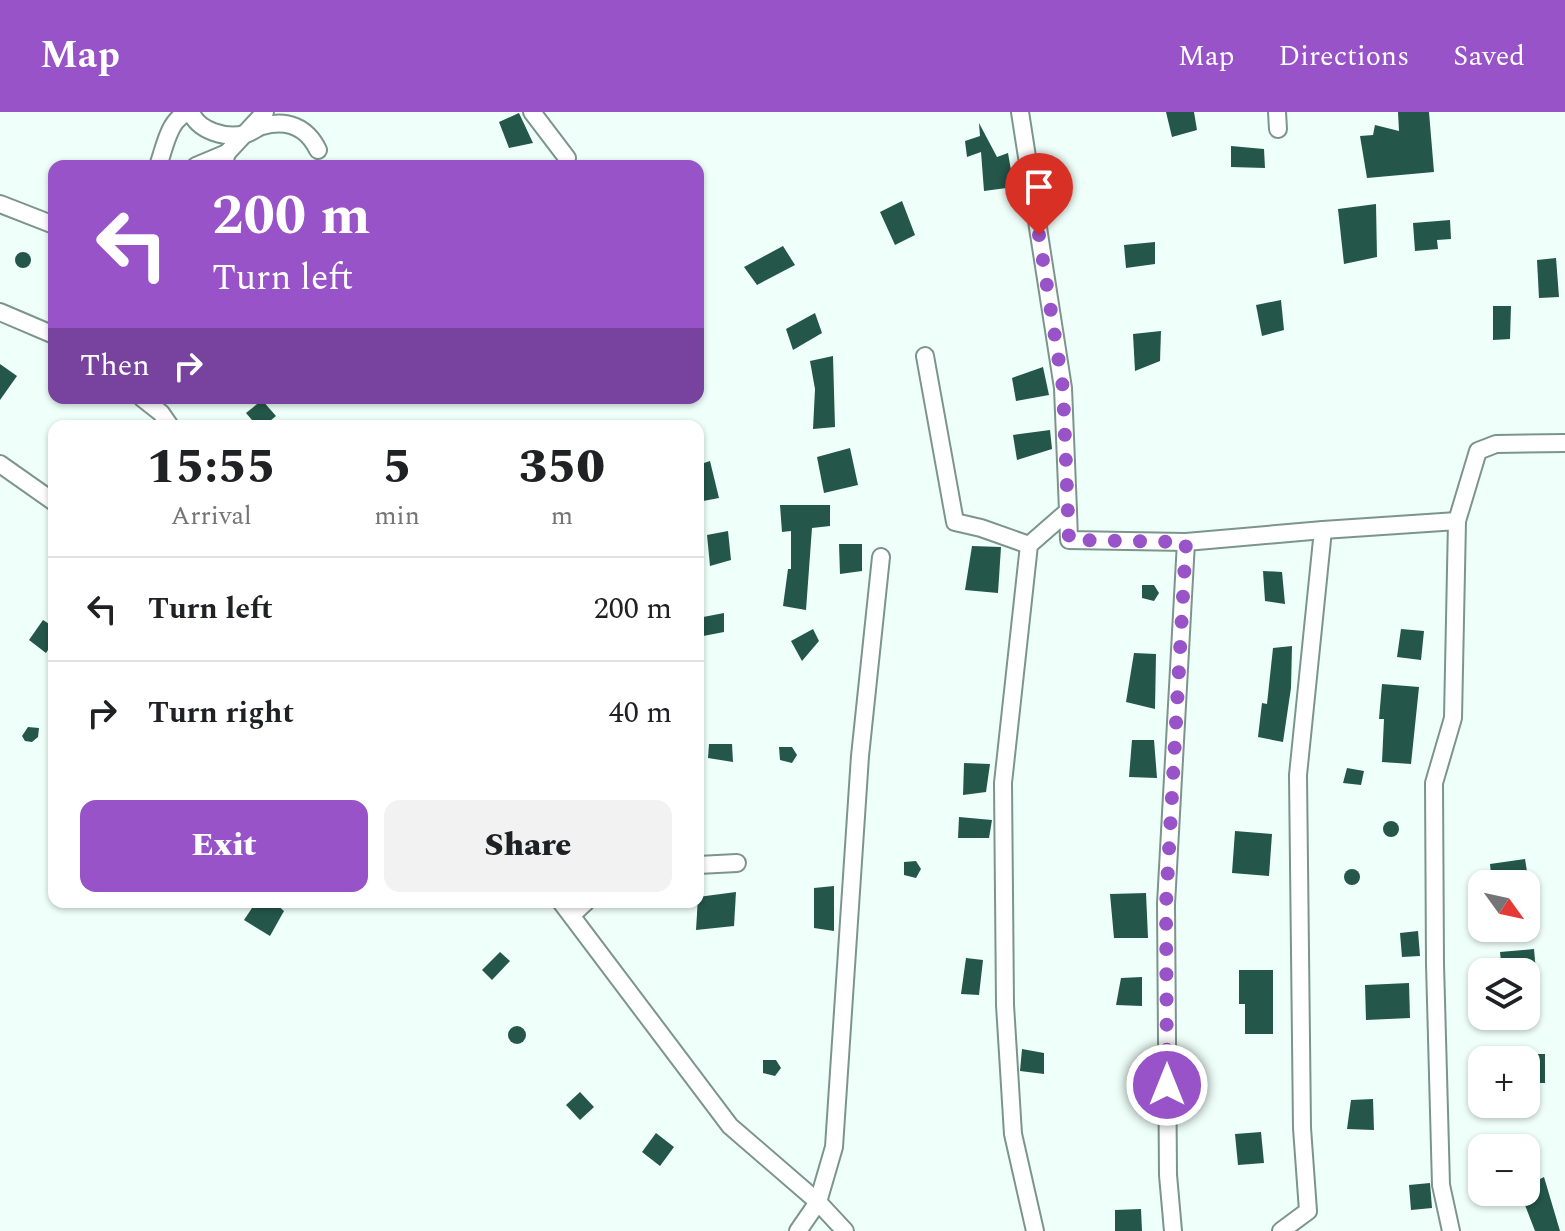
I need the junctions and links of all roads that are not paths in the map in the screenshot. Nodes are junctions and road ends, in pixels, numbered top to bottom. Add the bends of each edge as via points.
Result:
1 (191, 112) edge
2 (249, 112) edge
3 (265, 112) edge
4 (532, 112) edge
5 (1020, 112) edge
6 (244, 135) junction
7 (318, 150) dead end
8 (567, 158) dead end
9 (160, 160) edge
10 (225, 160) edge
11 (0, 204) edge
12 (48, 223) edge
13 (0, 312) edge
14 (48, 332) edge
15 (925, 356) dead end
16 (150, 404) edge
17 (166, 420) edge
18 (1565, 443) edge
19 (0, 464) edge
20 (48, 498) edge
21 (1068, 511) junction
22 (1457, 521) junction
23 (1323, 530) junction
24 (1186, 542) junction
25 (1029, 545) junction
26 (881, 557) dead end
27 (737, 863) dead end
28 (704, 865) edge
29 (566, 909) edge
30 (818, 1202) junction
31 (798, 1231) edge
32 (845, 1231) edge
33 (1035, 1231) edge
34 (1173, 1231) edge
35 (1281, 1231) edge
36 (1451, 1231) edge

1 - 6 street via 208,131
1 - 9 street via 174,123
2 - 6 street
3 - 6 street
4 - 8 street
5 - 21 street via 1063,388
6 - 7 street via 262,126 299,126
6 - 10 street
11 - 12 street
13 - 14 street
15 - 25 street via 955,522
16 - 17 street
18 - 22 street via 1496,444 1478,451
19 - 20 street
21 - 24 street via 1069,540
21 - 25 street
22 - 23 street
22 - 36 street via 1453,718 1434,783 1441,1185
23 - 24 street
23 - 35 street via 1298,775 1302,1128 1308,1211
24 - 34 street via 1166,904
25 - 33 street via 1003,783 1013,1134
26 - 30 street via 860,756 834,1147
27 - 28 street
29 - 30 street via 730,1126
30 - 31 street
30 - 32 street

